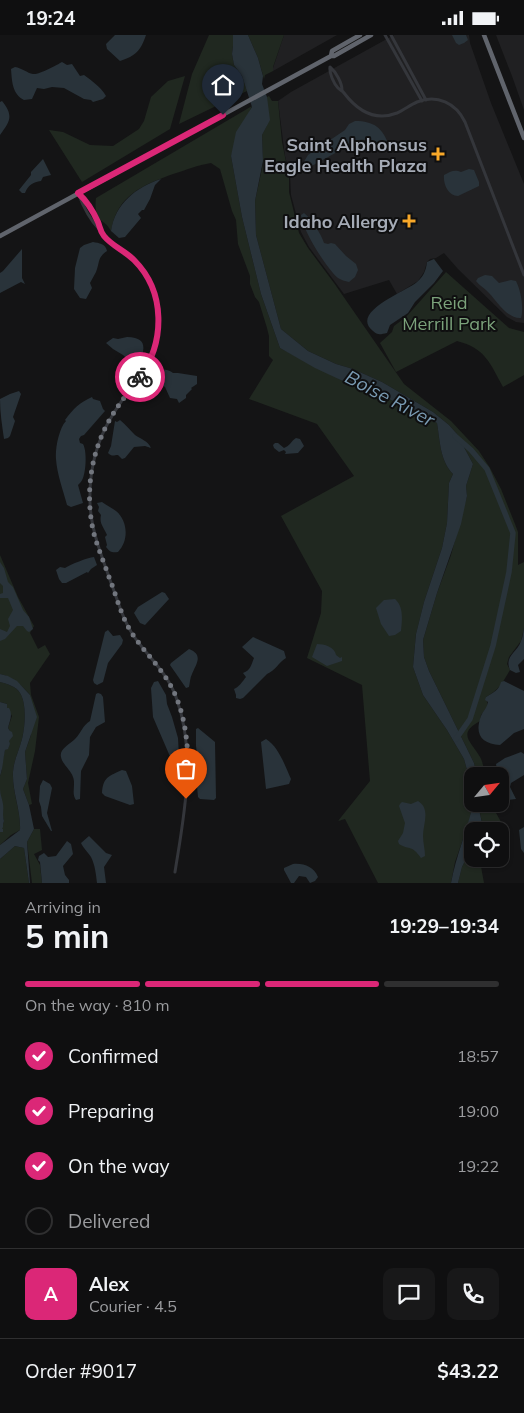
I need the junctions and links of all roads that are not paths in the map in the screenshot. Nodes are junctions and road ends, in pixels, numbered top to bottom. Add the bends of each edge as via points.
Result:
1 (360, 35) edge
2 (376, 35) edge
3 (385, 35) edge
4 (391, 35) edge
5 (484, 35) edge
6 (370, 36) edge
7 (331, 56) junction
8 (326, 59) junction
9 (424, 100) junction
10 (524, 139) edge
11 (78, 193) junction
12 (0, 236) edge
13 (524, 275) edge
14 (175, 872) dead end

1 - 7 highway via 332,51
2 - 6 street
3 - 9 street
4 - 9 street
5 - 10 highway
6 - 7 highway
7 - 8 highway
8 - 9 street via 342,90 353,104 367,113 388,116
8 - 11 highway
9 - 13 street via 449,103 463,117
11 - 12 highway
11 - 14 street via 86,201 106,238 143,271 154,292 159,315 158,337 150,361 112,415 98,445 90,501 94,534 124,617 134,636 168,681 181,714 188,774

